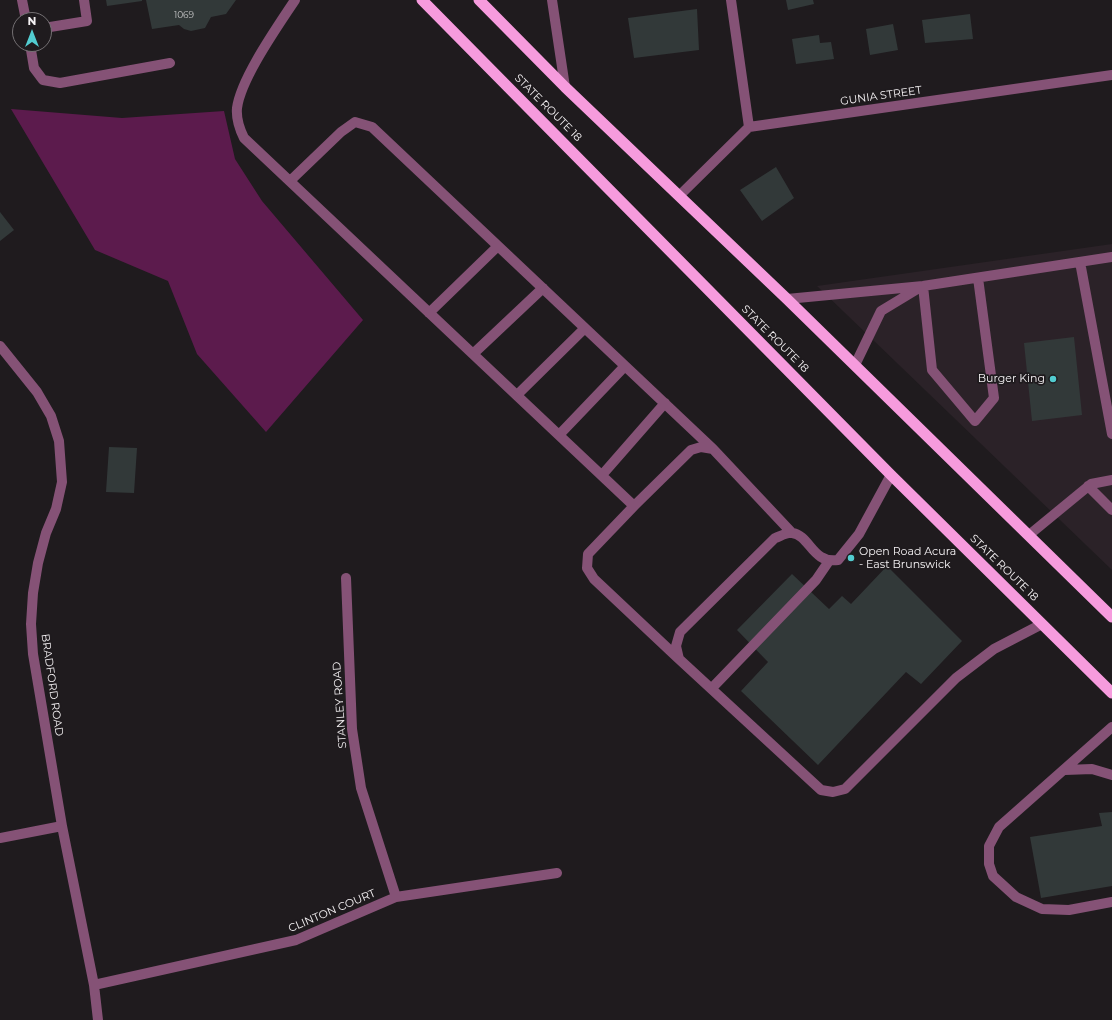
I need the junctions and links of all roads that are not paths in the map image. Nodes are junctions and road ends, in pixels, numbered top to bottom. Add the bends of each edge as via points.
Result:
1 (22, 0) edge
2 (84, 0) edge
3 (295, 0) edge
4 (422, 0) edge
5 (479, 0) edge
6 (552, 0) edge
7 (731, 0) edge
8 (24, 12) edge
9 (52, 27) edge
10 (31, 52) edge
11 (170, 63) dead end
12 (1112, 75) edge
13 (565, 87) junction
14 (749, 126) junction
15 (290, 181) junction
16 (680, 195) junction
17 (498, 246) junction
18 (1112, 257) edge
19 (1080, 262) junction
20 (978, 278) junction
21 (923, 286) junction
22 (543, 288) junction
23 (787, 298) junction
24 (429, 312) junction
25 (585, 328) junction
26 (0, 346) edge
27 (473, 354) junction
28 (855, 365) junction
29 (625, 366) junction
30 (517, 395) junction
31 (664, 403) junction
32 (1112, 434) edge
33 (559, 435) junction
34 (713, 449) junction
35 (602, 475) junction
36 (891, 475) junction
37 (1112, 480) edge
38 (1088, 486) junction
39 (634, 506) junction
40 (1112, 510) edge
41 (792, 533) junction
42 (1029, 535) junction
43 (829, 562) junction
44 (346, 578) dead end
45 (1112, 617) edge
46 (1042, 624) junction
47 (679, 659) junction
48 (712, 688) junction
49 (1112, 693) edge
50 (1112, 727) edge
51 (1065, 770) junction
52 (1112, 775) edge
53 (62, 826) junction
54 (0, 838) edge
55 (557, 873) dead end
56 (396, 897) junction
57 (1112, 902) edge
58 (94, 985) junction
59 (98, 1020) edge

1 - 8 street
2 - 9 street via 87,20
3 - 15 street via 242,88 237,108 237,124 244,138
4 - 36 highway, STATE ROUTE 18
5 - 13 highway
6 - 13 street
7 - 14 street
10 - 11 street via 34,68 43,80 60,83
12 - 14 street, GUNIA STREET
13 - 16 highway
14 - 16 street
15 - 17 street via 341,132 355,122 372,126
15 - 24 street
16 - 23 highway
17 - 22 street
17 - 24 street
18 - 19 street
19 - 20 street
19 - 32 street
20 - 21 street
20 - 21 street via 994,398 975,421 932,370
21 - 23 street
21 - 28 street via 881,311
22 - 25 street
22 - 27 street
23 - 28 highway
24 - 27 street
25 - 29 street
25 - 30 street
26 - 53 street, BRADFORD ROAD via 37,392 51,416 59,442 62,482 38,563 33,593 32,624 33,654
27 - 30 street
28 - 42 highway
29 - 31 street
29 - 33 street
30 - 33 street
31 - 34 street
31 - 35 street
33 - 35 street
34 - 39 street via 701,447 691,450
34 - 41 street
35 - 39 street
36 - 43 street via 860,534 838,560
36 - 46 highway, STATE ROUTE 18
37 - 38 street
38 - 40 street
38 - 42 street
39 - 47 street via 588,554 587,568 594,579
41 - 43 street
41 - 47 street via 774,538 680,632 676,646
42 - 45 highway
43 - 48 street via 816,580
44 - 56 street, STANLEY ROAD via 352,729 361,788
46 - 48 street via 994,649 956,678 845,788 833,792 821,790
46 - 49 highway, STATE ROUTE 18
47 - 48 street
50 - 51 street
51 - 52 street via 1092,769
51 - 57 street via 999,827 989,846 989,864 993,876 1016,897 1042,909 1069,910
53 - 54 street
53 - 58 street, BRADFORD ROAD
55 - 56 street, CLINTON COURT
56 - 58 street, CLINTON COURT via 296,940
58 - 59 street, BRADFORD ROAD

